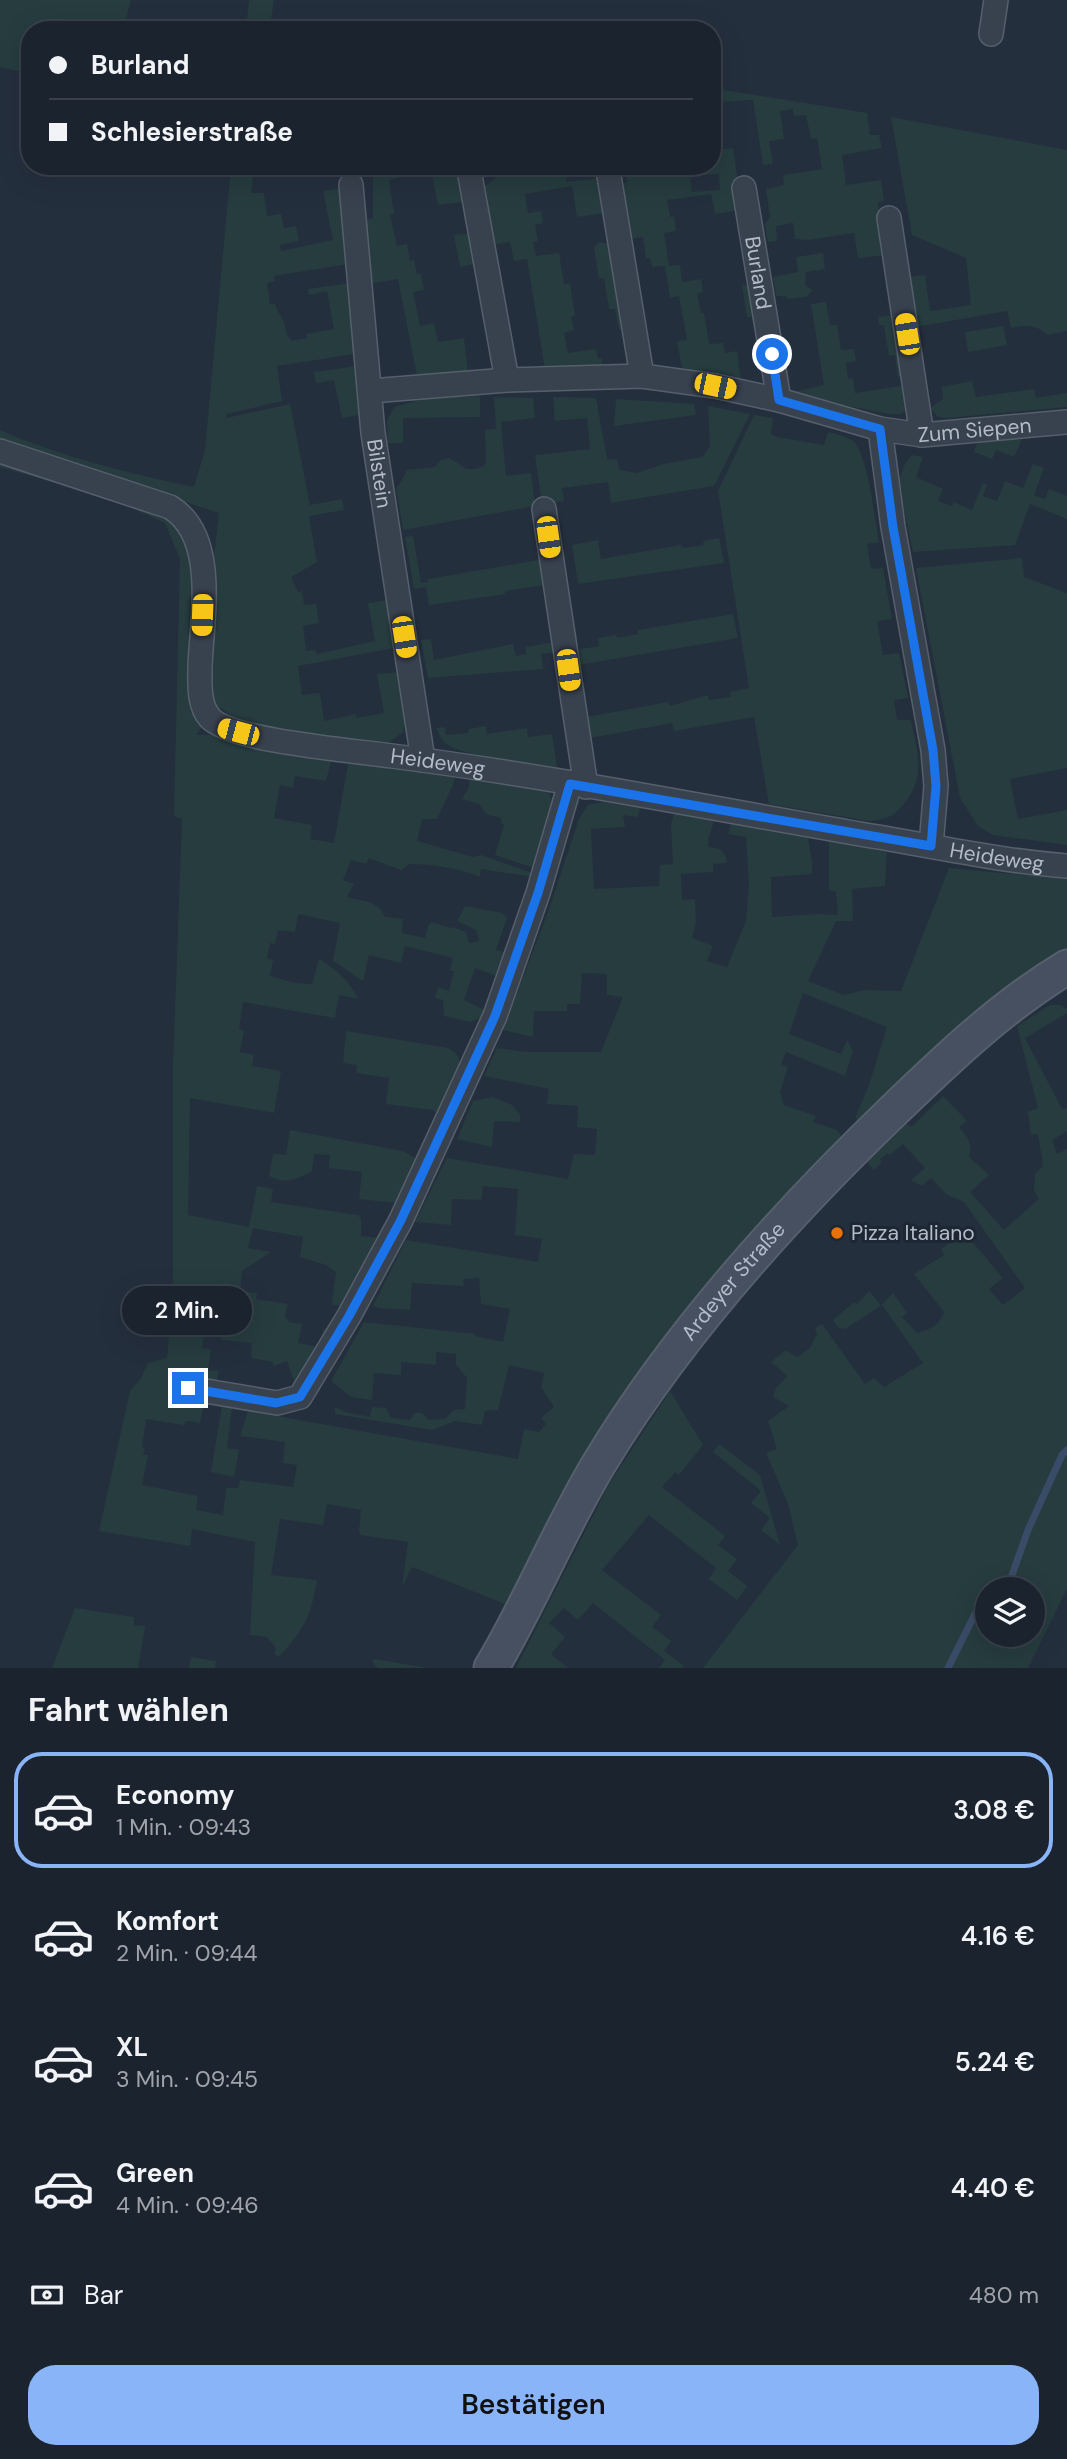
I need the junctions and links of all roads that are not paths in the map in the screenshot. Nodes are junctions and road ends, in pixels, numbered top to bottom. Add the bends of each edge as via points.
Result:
1 (996, 0) edge
2 (990, 34) dead end
3 (470, 175) edge
4 (609, 176) dead end
5 (351, 185) dead end
6 (744, 188) dead end
7 (889, 218) dead end
8 (642, 376) junction
9 (506, 380) junction
10 (371, 391) junction
11 (779, 400) junction
12 (1067, 422) edge
13 (880, 429) junction
14 (922, 435) junction
15 (0, 452) edge
16 (544, 509) dead end
17 (423, 760) junction
18 (578, 786) junction
19 (931, 846) junction
20 (1067, 866) edge
21 (1067, 967) edge
22 (188, 1388) dead end
23 (491, 1668) edge

1 - 2 street
3 - 9 street
4 - 8 street
5 - 10 street, Bilstein
6 - 11 street, Burland
7 - 14 street
8 - 9 street
8 - 11 street
9 - 10 street
10 - 17 street, Bilstein via 387,536
11 - 13 street
12 - 14 street, Zum Siepen
13 - 14 street, Zum Siepen
13 - 19 street via 933,750 936,786
15 - 17 street, Heideweg via 170,507 187,520 203,565 199,691 209,717 223,727 281,740
16 - 18 street
17 - 18 street, Heideweg
18 - 19 street, Heideweg
18 - 22 street via 495,1016 401,1220 300,1397 276,1403
19 - 20 street, Heideweg
21 - 23 main road, Ardeyer Straße via 972,1035 851,1151 699,1321 635,1406 599,1464

